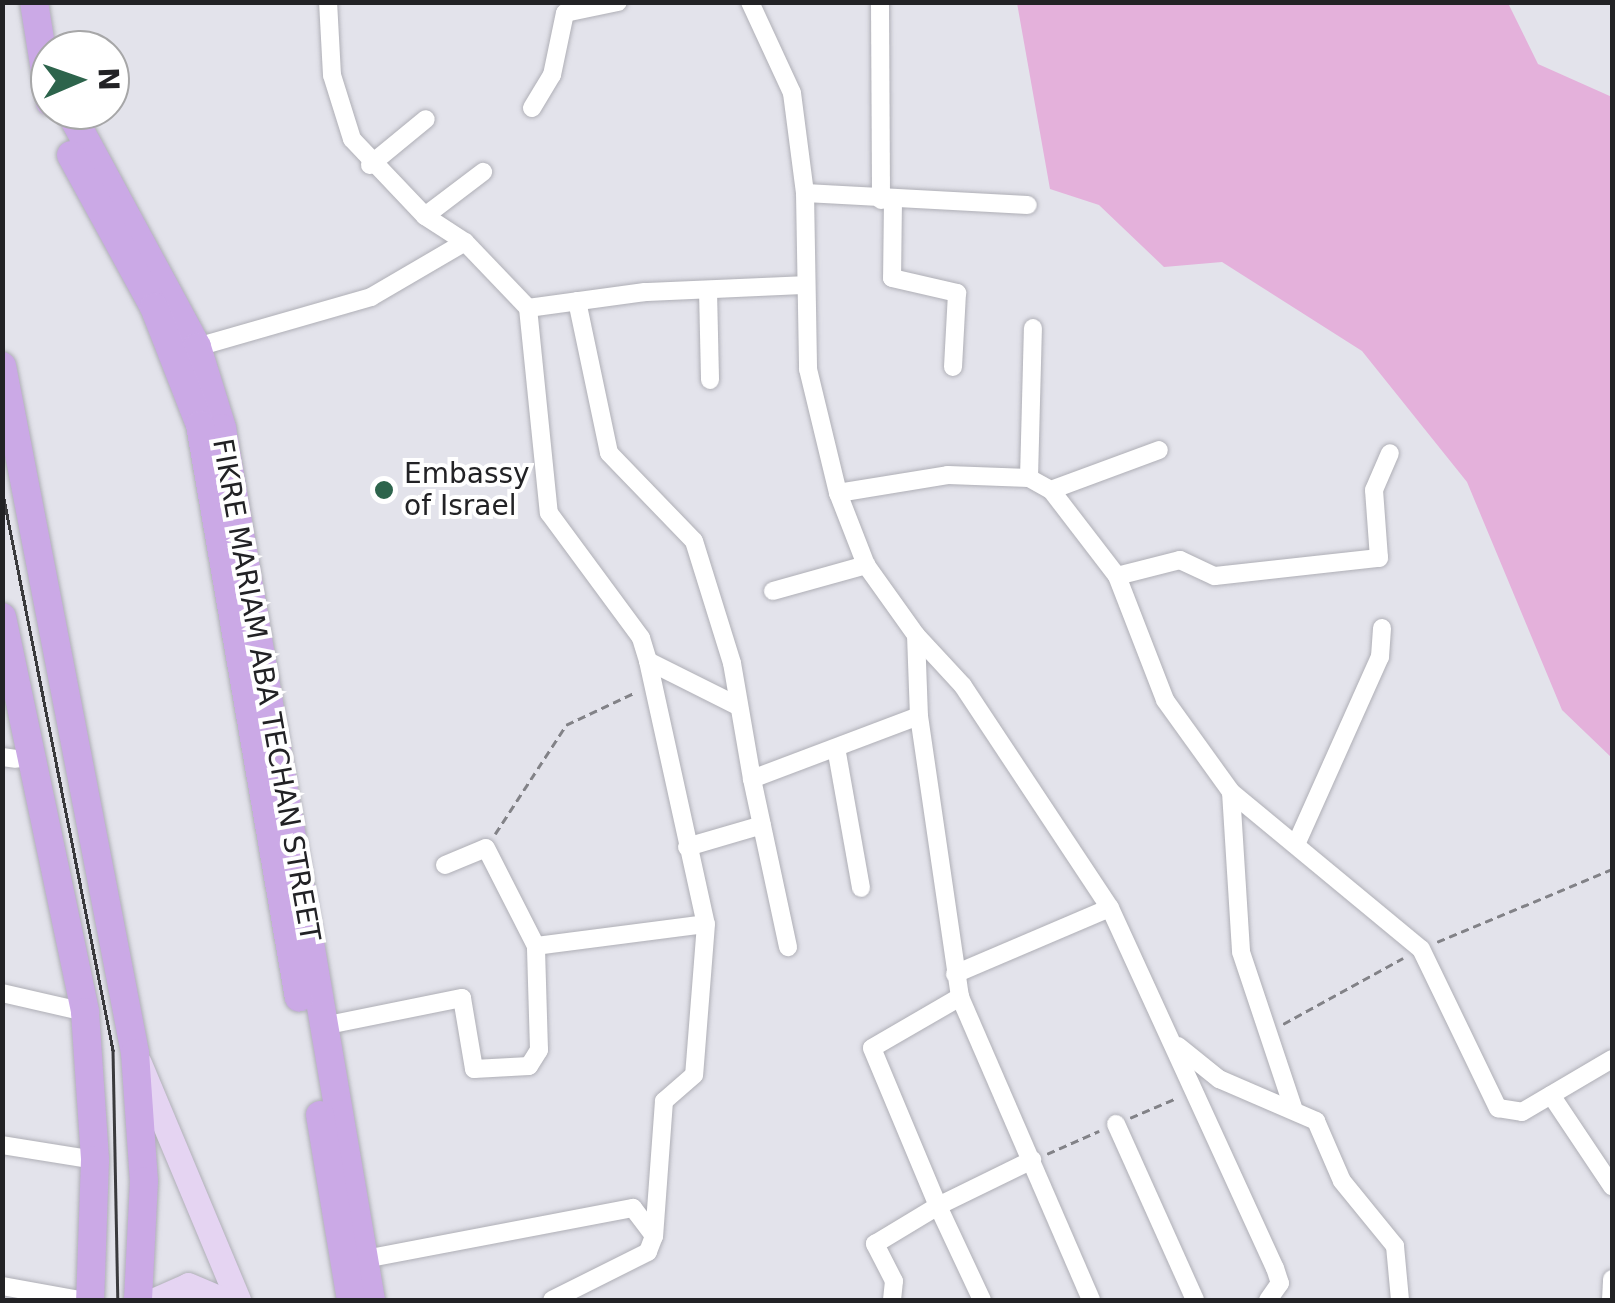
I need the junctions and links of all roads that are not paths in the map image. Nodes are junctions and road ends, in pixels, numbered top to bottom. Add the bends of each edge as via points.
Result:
1 (34, 2) edge
2 (49, 2) edge
3 (328, 2) edge
4 (618, 2) edge
5 (750, 2) edge
6 (880, 2) edge
7 (38, 30) edge
8 (50, 30) edge
9 (532, 108) dead end
10 (426, 119) dead end
11 (64, 130) edge
12 (79, 130) edge
13 (370, 164) junction
14 (483, 172) dead end
15 (805, 192) junction
16 (887, 200) junction
17 (1028, 205) dead end
18 (425, 216) junction
19 (465, 242) junction
20 (804, 285) junction
21 (708, 290) junction
22 (577, 301) junction
23 (528, 308) junction
24 (1033, 328) dead end
25 (196, 364) junction
26 (2, 366) edge
27 (953, 367) dead end
28 (710, 380) dead end
29 (1159, 450) dead end
30 (1390, 453) dead end
31 (1028, 478) junction
32 (1050, 490) junction
33 (838, 493) junction
34 (866, 565) junction
35 (1118, 576) junction
36 (773, 591) dead end
37 (2, 618) edge
38 (1382, 628) dead end
39 (916, 636) junction
40 (648, 660) junction
41 (2, 692) edge
42 (736, 706) junction
43 (257, 708) junction
44 (919, 716) junction
45 (837, 753) junction
46 (9, 758) edge
47 (752, 779) junction
48 (1232, 792) junction
49 (762, 826) junction
50 (1298, 840) junction
51 (687, 847) junction
52 (445, 865) dead end
53 (860, 888) dead end
54 (1110, 908) junction
55 (706, 924) junction
56 (536, 946) junction
57 (788, 947) dead end
58 (954, 974) junction
59 (2, 993) edge
60 (960, 997) junction
61 (82, 1001) junction
62 (323, 1026) junction
63 (1178, 1046) junction
64 (136, 1053) junction
65 (1612, 1059) edge
66 (1550, 1095) junction
67 (1294, 1110) junction
68 (1116, 1124) dead end
69 (2, 1146) edge
70 (95, 1160) junction
71 (1032, 1160) junction
72 (1612, 1186) edge
73 (938, 1206) junction
74 (654, 1236) junction
75 (364, 1259) junction
76 (1612, 1277) edge
77 (2, 1286) edge
78 (80, 1300) edge
79 (90, 1300) edge
80 (138, 1300) edge
81 (155, 1300) edge
82 (224, 1300) edge
83 (238, 1300) edge
84 (350, 1300) edge
85 (371, 1300) edge
86 (552, 1300) edge
87 (892, 1300) edge
88 (982, 1300) edge
89 (1091, 1300) edge
90 (1195, 1300) edge
91 (1268, 1300) edge
92 (1400, 1300) edge
93 (1611, 1300) edge

1 - 7 main road
2 - 8 main road
3 - 13 street via 325,37 340,114
4 - 9 street via 564,13 552,75
5 - 15 street via 792,93
6 - 16 street
10 - 13 street
11 - 25 main road, FIKRE MARIAM ABA TECHAN STREET
12 - 25 main road, FIKRE MARIAM ABA TECHAN STREET
13 - 18 street
14 - 18 street
15 - 16 street
15 - 20 street
16 - 17 street
16 - 27 street via 892,278 957,293
18 - 19 street
19 - 23 street
19 - 25 street via 371,297
20 - 21 street
20 - 33 street via 808,369
21 - 22 street
21 - 28 street
22 - 23 street
22 - 42 street via 610,453 688,526 721,622
23 - 40 street via 544,418 544,498 641,638
24 - 31 street
25 - 43 main road, FIKRE MARIAM ABA TECHAN STREET via 208,462
26 - 64 main road
29 - 32 street
30 - 35 street via 1374,490 1378,558 1215,576 1180,560
31 - 32 street
31 - 33 street via 910,476
32 - 35 street
33 - 34 street
34 - 36 street
34 - 39 street
35 - 48 street via 1165,700
37 - 61 main road
38 - 50 street via 1380,657
39 - 44 street
39 - 54 street via 963,686
40 - 42 street
40 - 51 street
41 - 46 main road
42 - 47 street
43 - 62 main road, FIKRE MARIAM ABA TECHAN STREET
43 - 84 main road, FIKRE MARIAM ABA TECHAN STREET
44 - 45 street
44 - 58 street
45 - 47 street
45 - 53 street
46 - 61 main road via 58,952
47 - 49 street
48 - 50 street
48 - 67 street via 1241,952
49 - 51 street
49 - 57 street
50 - 66 street via 1422,948 1498,1108 1522,1112
51 - 55 street
52 - 56 street via 486,848
54 - 58 street
54 - 63 street
55 - 56 street
55 - 74 street via 694,1075 664,1101
56 - 62 street via 539,1050 529,1066 474,1069 462,998
58 - 60 street
59 - 61 street
60 - 71 street
60 - 73 street via 876,1041 871,1056
61 - 70 main road
62 - 75 main road, FIKRE MARIAM ABA TECHAN STREET
63 - 67 street via 1219,1079
63 - 91 street via 1276,1268 1280,1283
64 - 80 main road via 144,1181
64 - 83 main road
65 - 66 street
66 - 72 street
67 - 92 street via 1316,1121 1342,1180 1395,1246
68 - 90 street
69 - 70 street
70 - 79 main road
71 - 73 street
71 - 89 street
73 - 87 street via 875,1244 894,1281
73 - 88 street
74 - 75 street via 633,1208 620,1205
74 - 86 street via 637,1262
75 - 85 main road, FIKRE MARIAM ABA TECHAN STREET
76 - 93 street
77 - 78 street
81 - 82 main road via 188,1284

